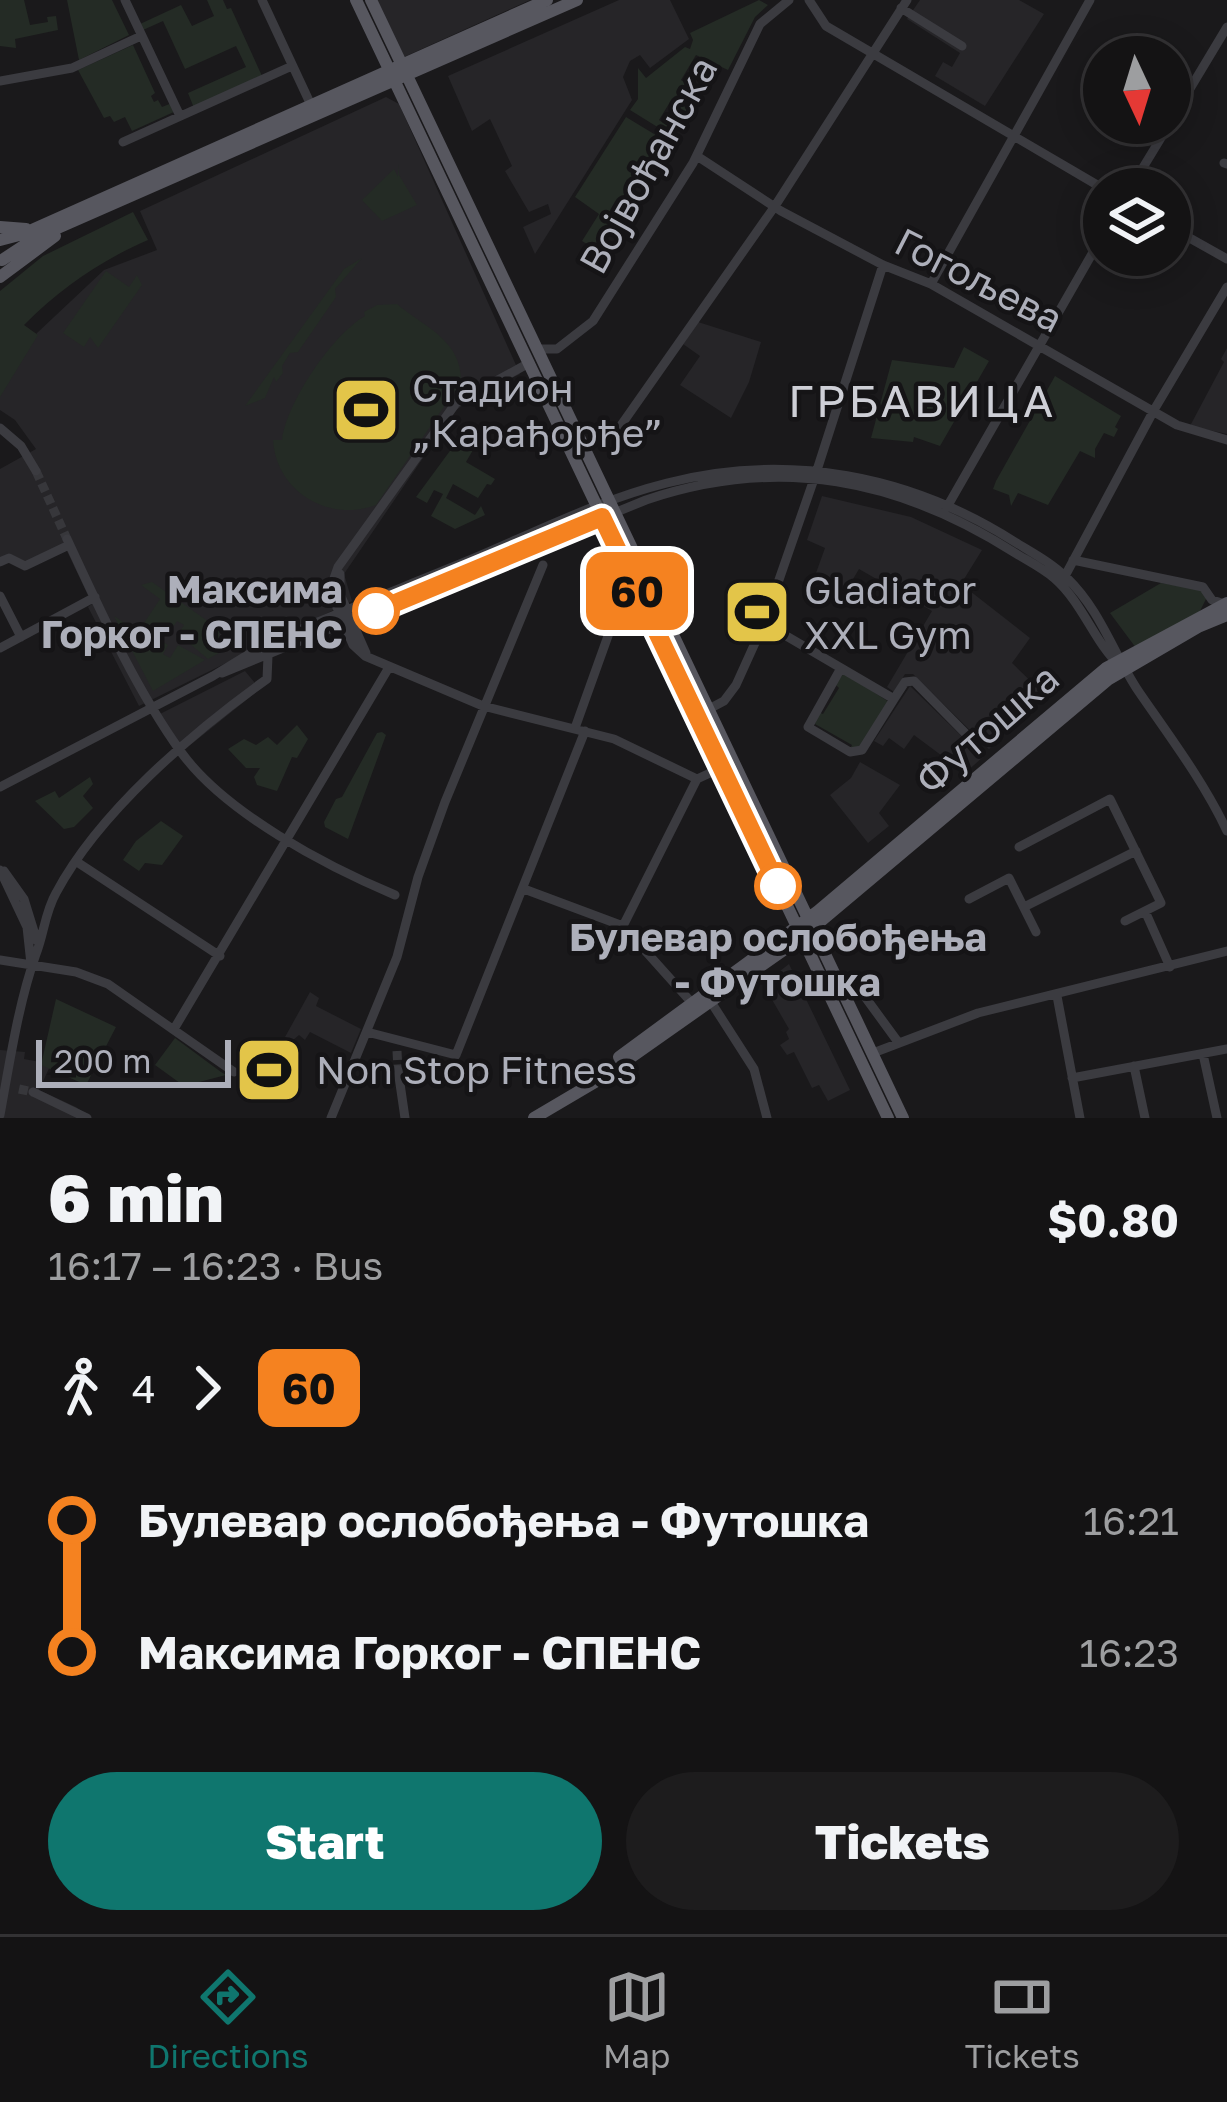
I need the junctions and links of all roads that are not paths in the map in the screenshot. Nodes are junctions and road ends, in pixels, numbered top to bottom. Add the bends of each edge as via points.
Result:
1 (124, 0) edge
2 (262, 0) edge
3 (356, 0) edge
4 (370, 0) edge
5 (577, 0) edge
6 (789, 0) edge
7 (809, 0) edge
8 (1090, 0) edge
9 (542, 1) edge
10 (904, 4) edge
11 (1227, 27) edge
12 (141, 36) junction
13 (962, 46) dead end
14 (870, 52) junction
15 (292, 66) junction
16 (398, 73) junction
17 (0, 81) edge
18 (1191, 88) edge
19 (311, 105) junction
20 (180, 116) junction
21 (1013, 137) junction
22 (123, 142) dead end
23 (697, 156) junction
24 (1083, 177) edge
25 (775, 206) junction
26 (86, 217) junction
27 (0, 226) edge
28 (39, 226) junction
29 (1191, 239) edge
30 (0, 252) edge
31 (1227, 259) edge
32 (883, 265) junction
33 (1083, 269) edge
34 (0, 277) edge
35 (931, 284) junction
36 (1227, 287) edge
37 (1040, 344) junction
38 (535, 347) junction
39 (551, 352) junction
40 (529, 363) junction
41 (545, 369) junction
42 (1154, 410) junction
43 (0, 428) edge
44 (617, 431) dead end
45 (1227, 440) edge
46 (36, 472) tunnel mouth
47 (816, 475) junction
48 (946, 508) junction
49 (605, 509) junction
50 (5, 560) edge
51 (1073, 560) junction
52 (543, 565) dead end
53 (1065, 576) junction
54 (0, 596) edge
55 (95, 597) junction
56 (1210, 598) junction
57 (644, 604) junction
58 (1226, 608) edge
59 (1200, 615) junction
60 (345, 617) junction
61 (764, 623) junction
62 (21, 637) junction
63 (0, 648) edge
64 (268, 656) junction
65 (1121, 663) junction
66 (841, 668) junction
67 (388, 669) junction
68 (213, 676) junction
69 (894, 699) junction
70 (483, 706) junction
71 (154, 707) junction
72 (707, 710) junction
73 (580, 730) junction
74 (969, 737) dead end
75 (179, 748) junction
76 (721, 768) junction
77 (698, 779) junction
78 (0, 787) edge
79 (1227, 831) edge
80 (288, 841) junction
81 (1019, 847) dead end
82 (1136, 851) junction
83 (77, 862) junction
84 (0, 869) edge
85 (16, 886) junction
86 (524, 889) junction
87 (56, 891) junction
88 (403, 899) junction
89 (970, 899) dead end
90 (1024, 907) junction
91 (1145, 911) junction
92 (1125, 921) dead end
93 (623, 926) junction
94 (805, 928) junction
95 (1036, 932) dead end
96 (38, 947) junction
97 (1227, 951) edge
98 (220, 956) junction
99 (0, 960) edge
100 (31, 964) junction
101 (1171, 967) junction
102 (860, 990) dead end
103 (1057, 996) junction
104 (692, 1003) junction
105 (711, 1003) junction
106 (174, 1029) junction
107 (367, 1032) junction
108 (898, 1042) junction
109 (0, 1048) edge
110 (1227, 1049) edge
111 (13, 1051) junction
112 (873, 1053) junction
113 (1202, 1054) junction
114 (1134, 1066) junction
115 (398, 1070) tunnel mouth
116 (234, 1072) dead end
117 (1072, 1078) junction
118 (6, 1085) junction
119 (19, 1089) tunnel mouth
120 (33, 1092) tunnel mouth
121 (566, 1098) junction
122 (0, 1115) edge
123 (87, 1118) edge
124 (331, 1118) edge
125 (405, 1118) edge
126 (534, 1118) edge
127 (767, 1118) edge
128 (888, 1118) edge
129 (903, 1118) edge
130 (1080, 1118) edge
131 (1145, 1118) edge
132 (1217, 1118) edge

1 - 12 street
2 - 15 street
3 - 16 main road
4 - 16 main road
5 - 16 main road
6 - 23 street, Војвођанска via 760,24
7 - 14 street via 823,24
8 - 21 street
9 - 16 main road
10 - 13 street
10 - 14 street
11 - 18 street
12 - 17 street via 72,68
12 - 20 street
14 - 21 street
14 - 25 street
15 - 19 street
15 - 20 street
16 - 19 main road
16 - 26 main road
16 - 38 main road
16 - 40 main road
19 - 28 main road
20 - 22 street
21 - 24 street
21 - 35 street
23 - 25 street, Гогољева
23 - 39 street, Војвођанска via 593,322
25 - 32 street, Гогољева
25 - 44 street
26 - 30 main road
26 - 34 main road
27 - 28 main road
28 - 30 main road
29 - 31 street
32 - 35 street, Гогољева
32 - 47 street
33 - 37 street
35 - 37 street, Гогољева
36 - 42 street
37 - 42 street, Гогољева
37 - 48 street
38 - 39 street
38 - 41 main road
39 - 41 street
40 - 49 main road
40 - 60 street via 456,403 346,558 338,584
41 - 49 main road
42 - 45 street, Гогољева
42 - 51 street
43 - 46 street
47 - 48 street via 891,484
47 - 49 street via 705,476
47 - 61 street
48 - 53 street via 988,525
48 - 65 street via 1051,575
49 - 57 main road
49 - 60 street
49 - 72 main road
50 - 55 street via 25,566 68,542
51 - 53 street
51 - 56 street via 1203,586
52 - 70 street
53 - 65 street
54 - 62 street
55 - 62 street
55 - 71 street
56 - 58 street
56 - 59 street
57 - 73 street via 613,622
57 - 76 main road
58 - 59 main road, Футошка
58 - 65 main road, Футошка
59 - 65 main road, Футошка
60 - 64 street
60 - 67 street via 356,649
60 - 68 street via 248,653
61 - 66 street
61 - 72 street via 731,694
62 - 63 street
64 - 68 street
64 - 75 street via 267,679
65 - 79 street
65 - 94 main road, Футошка
66 - 69 street
66 - 69 street via 808,727 850,752 862,750
67 - 70 street
67 - 80 street
68 - 71 street
69 - 74 street via 914,681
70 - 73 street
70 - 88 street
71 - 75 street
71 - 78 street
72 - 94 main road
73 - 77 street
73 - 86 street
75 - 80 street via 226,796
75 - 83 street
76 - 77 street
76 - 94 main road
77 - 93 street
80 - 88 street
80 - 98 street
81 - 82 street via 1111,799
82 - 90 street
82 - 91 street via 1161,903
83 - 87 street
83 - 98 street
84 - 85 street
84 - 100 street via 29,933
85 - 87 street via 33,899
85 - 96 street
86 - 93 street
86 - 107 street via 456,1055
87 - 96 street
88 - 107 street via 397,957
89 - 90 street via 1010,878
90 - 95 street
91 - 92 street
91 - 101 street
93 - 104 street
94 - 104 main road
94 - 105 main road
94 - 112 main road
94 - 128 main road
96 - 100 street
97 - 101 street
98 - 106 street
99 - 100 street
100 - 106 street via 108,984
100 - 111 street
101 - 103 street
102 - 108 street
103 - 108 street
103 - 117 street
104 - 121 main road
105 - 121 main road
105 - 127 street via 749,1060
106 - 116 street
107 - 124 street
108 - 112 street
109 - 111 street
110 - 113 street
111 - 118 street
112 - 129 main road
113 - 114 street
113 - 132 street
114 - 117 street
114 - 131 street
115 - 125 street
117 - 130 street
118 - 119 street
118 - 122 street
120 - 123 street
121 - 126 main road

